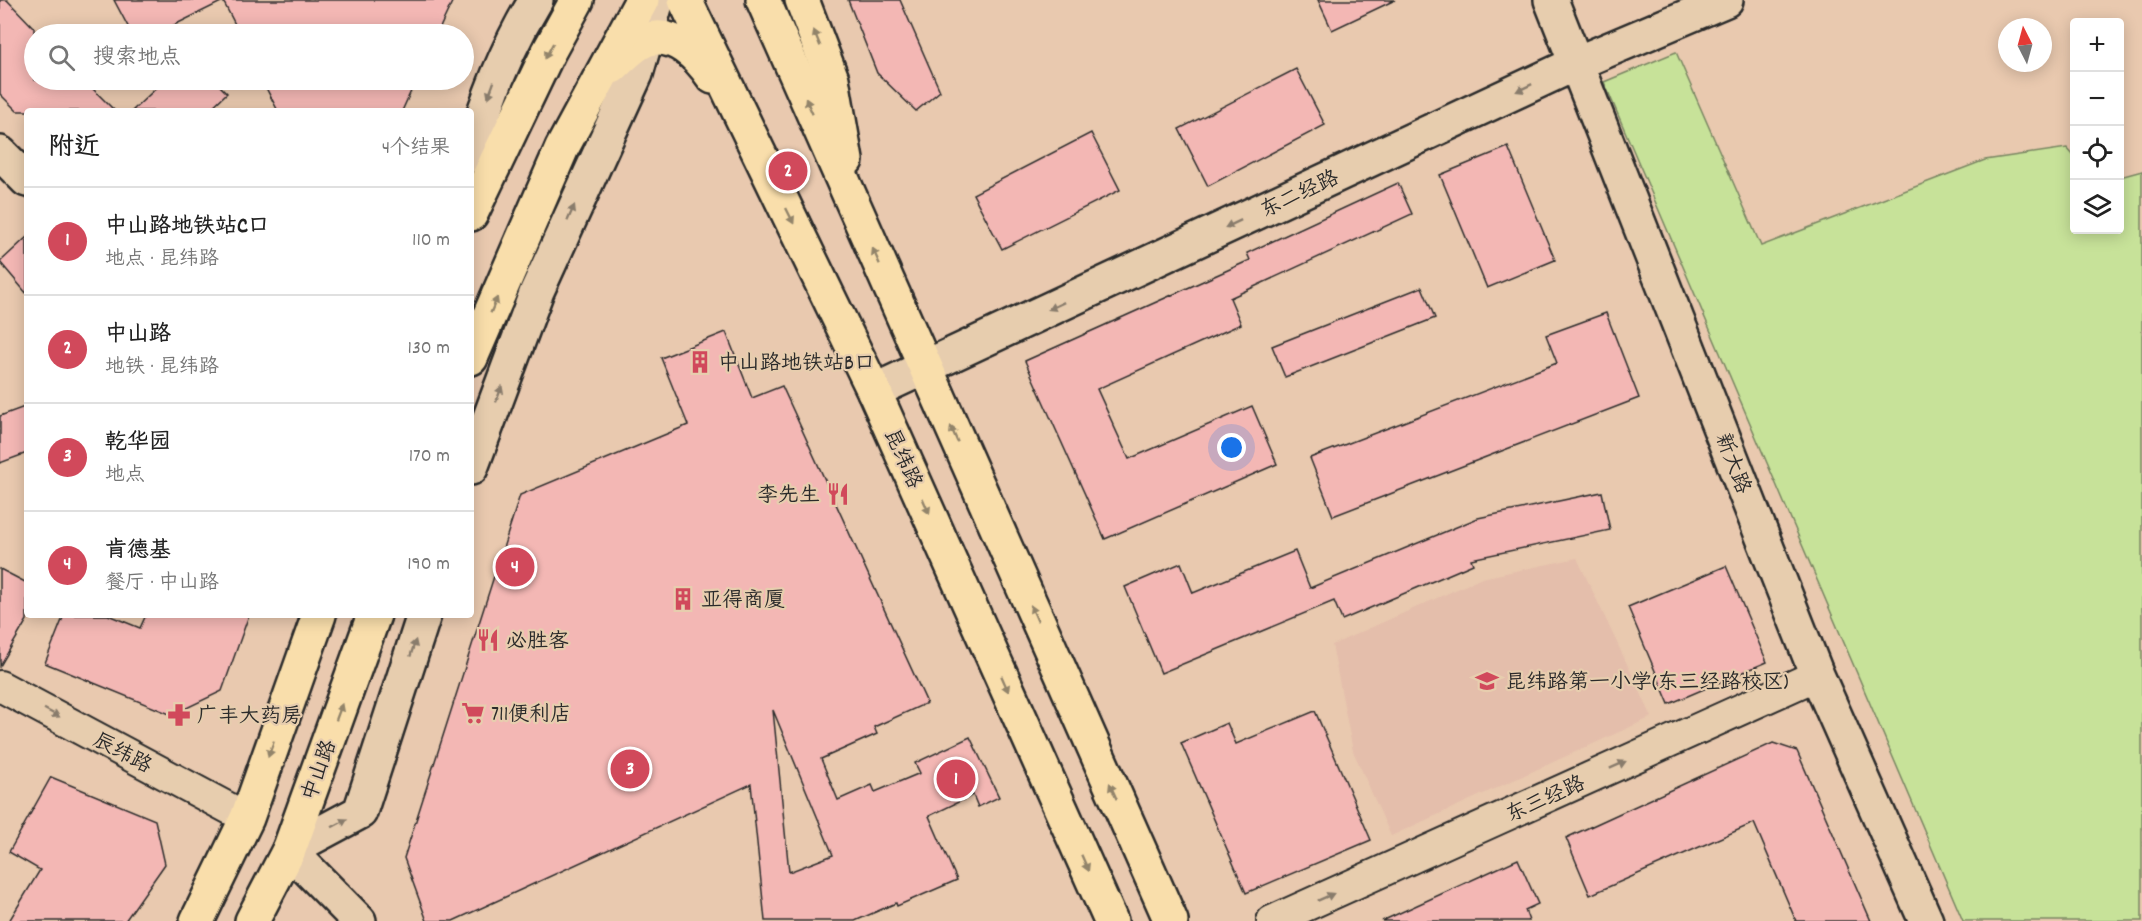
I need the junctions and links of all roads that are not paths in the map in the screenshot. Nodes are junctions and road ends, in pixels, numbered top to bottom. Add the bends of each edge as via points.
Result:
1 (536, 0) edge
2 (577, 0) edge
3 (622, 0) edge
4 (642, 0) edge
5 (657, 0) edge
6 (685, 0) edge
7 (711, 0) edge
8 (763, 0) edge
9 (802, 0) edge
10 (1551, 0) edge
11 (1726, 0) edge
12 (646, 40) junction
13 (1577, 63) junction
14 (586, 101) junction
15 (737, 106) junction
16 (474, 144) edge
17 (0, 153) edge
18 (24, 177) edge
19 (850, 198) junction
20 (474, 208) edge
21 (474, 351) edge
22 (925, 368) junction
23 (874, 391) junction
24 (474, 460) edge
25 (318, 618) edge
26 (373, 618) edge
27 (423, 618) edge
28 (1817, 675) junction
29 (0, 686) edge
30 (247, 818) junction
31 (289, 850) junction
32 (197, 921) edge
33 (252, 921) edge
34 (359, 921) edge
35 (1111, 921) edge
36 (1171, 921) edge
37 (1272, 921) edge
38 (1926, 921) edge

1 -> 16 street via 496,78
2 -> 20 main road
3 - 14 main road via 609,26
4 - 14 main road
5 - 12 street
6 - 15 main road, 昆纬路
7 - 15 main road
19 -> 8 main road
19 -> 9 main road via 832,79
10 - 13 street, 新大路
11 - 13 street, 东二经路
12 - 14 main road via 611,67
12 - 15 main road via 677,42 692,52
24 -> 12 street via 537,291 619,114
13 -> 22 street, 东二经路
13 - 28 street, 新大路
21 -> 14 main road
15 -> 23 main road, 昆纬路
17 - 18 street
22 -> 19 main road
22 - 23 street, 东二经路
36 -> 22 main road
23 -> 35 main road, 昆纬路
25 -> 30 main road
31 -> 26 main road, 中山路
31 -> 27 street via 360,812
37 -> 28 street, 东三经路
28 - 38 street, 新大路
29 -> 30 street, 辰纬路
30 - 32 main road
31 - 33 main road, 中山路
31 - 34 street

